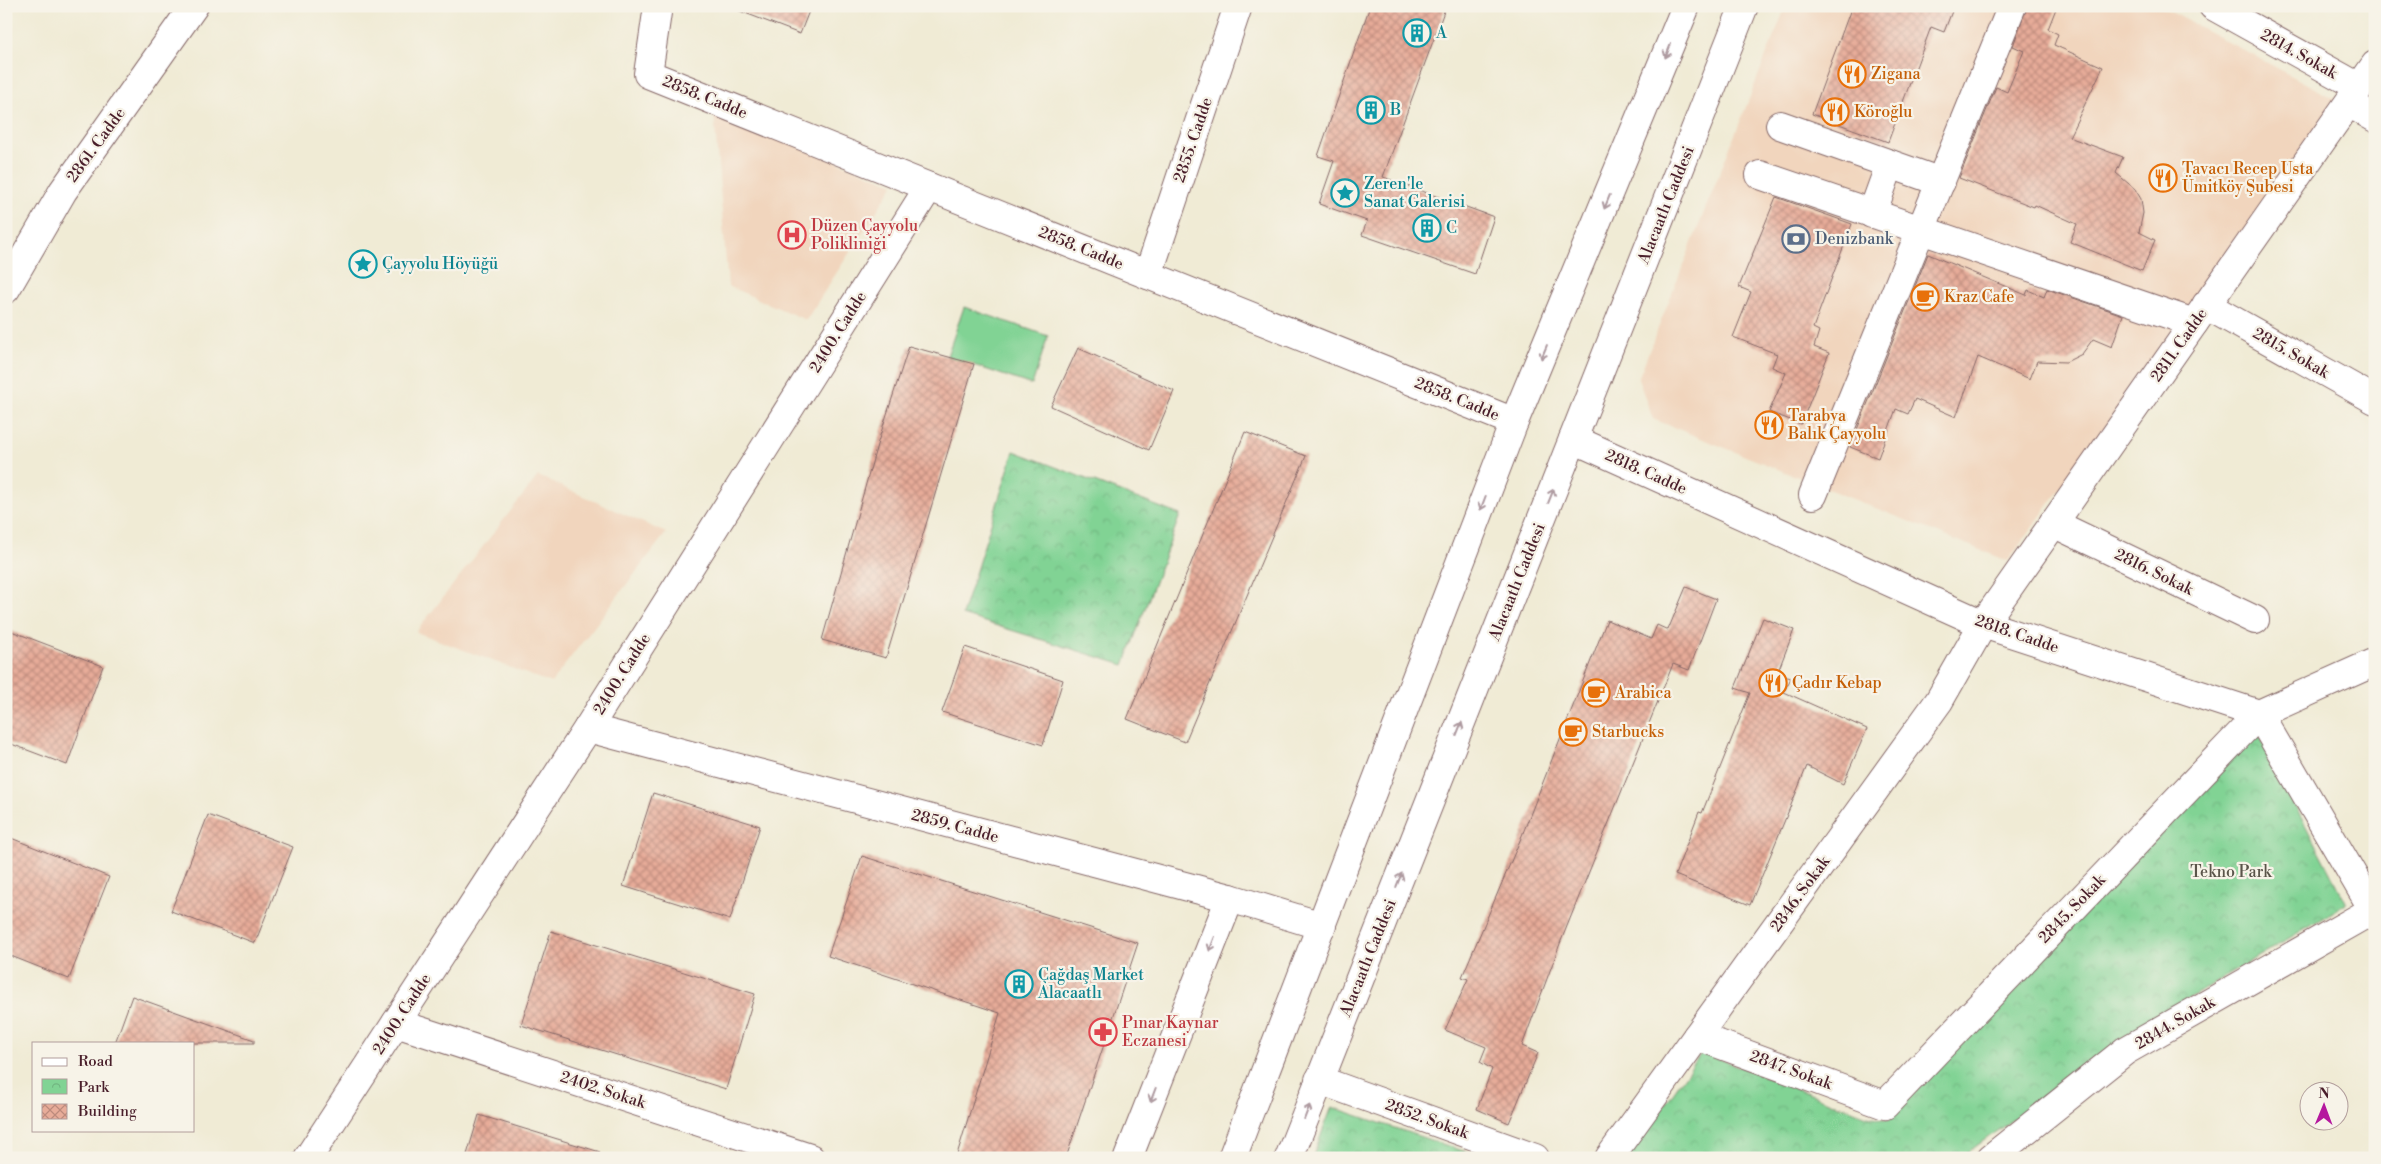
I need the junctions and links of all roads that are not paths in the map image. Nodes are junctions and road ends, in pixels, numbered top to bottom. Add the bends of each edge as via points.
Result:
1 (194, 6) edge
2 (658, 6) edge
3 (1238, 6) edge
4 (1686, 6) edge
5 (1744, 6) edge
6 (2012, 6) edge
7 (2213, 6) edge
8 (2361, 85) edge
9 (2375, 118) edge
10 (1780, 125) dead end
11 (1890, 164) junction
12 (1760, 175) dead end
13 (1940, 182) junction
14 (929, 187) junction
15 (1872, 214) junction
16 (1921, 230) junction
17 (1148, 275) junction
18 (6, 289) edge
19 (2200, 314) junction
20 (2375, 400) edge
21 (1514, 422) junction
22 (1573, 438) junction
23 (1813, 495) dead end
24 (2053, 524) junction
25 (2255, 620) dead end
26 (1983, 624) junction
27 (2375, 662) edge
28 (2259, 714) junction
29 (588, 728) junction
30 (1230, 898) junction
31 (2374, 911) edge
32 (1322, 926) junction
33 (396, 1023) junction
34 (1698, 1036) junction
35 (1319, 1080) junction
36 (1885, 1105) joint
37 (308, 1158) edge
38 (810, 1158) edge
39 (1128, 1158) edge
40 (1232, 1158) edge
41 (1289, 1158) edge
42 (1535, 1158) edge
43 (1609, 1158) edge
44 (1991, 1158) edge

1 - 18 street, 2861. Cadde via 63,191
2 - 14 street, 2858. Cadde via 648,74
3 - 17 street, 2855. Cadde
4 -> 21 street
5 - 22 street, Alacaatlı Caddesi
6 - 13 street
7 - 8 street, 2814. Sokak
8 - 9 street, 2814. Sokak
8 - 19 street, 2811. Cadde
10 - 11 street
11 - 13 street
11 - 15 street
12 - 15 street, 2815. Sokak
13 - 16 street
14 - 17 street, 2858. Cadde
14 - 29 street, 2400. Cadde
15 - 16 street, 2815. Sokak
16 - 19 street, 2815. Sokak
16 - 23 street
17 - 21 street, 2858. Cadde
19 - 20 street, 2815. Sokak
19 - 24 street, 2811. Cadde
21 -> 32 street
22 - 26 street, 2818. Cadde
35 -> 22 street, Alacaatlı Caddesi
24 - 25 street, 2816. Sokak
24 - 26 street, 2811. Cadde
26 - 28 street, 2818. Cadde
26 - 34 street, 2846. Sokak via 1939,701
27 - 28 street
28 - 31 street
28 - 36 street, 2845. Sokak
29 - 30 street, 2859. Cadde
29 - 33 street, 2400. Cadde
30 - 32 street, 2859. Cadde
30 -> 39 street
31 - 44 street, 2844. Sokak via 2125,1051
32 - 40 street
33 - 37 street, 2400. Cadde
33 - 38 street, 2402. Sokak
34 - 36 street, 2847. Sokak
34 - 43 street, 2846. Sokak
41 -> 35 street, Alacaatlı Caddesi
35 - 42 street, 2852. Sokak

